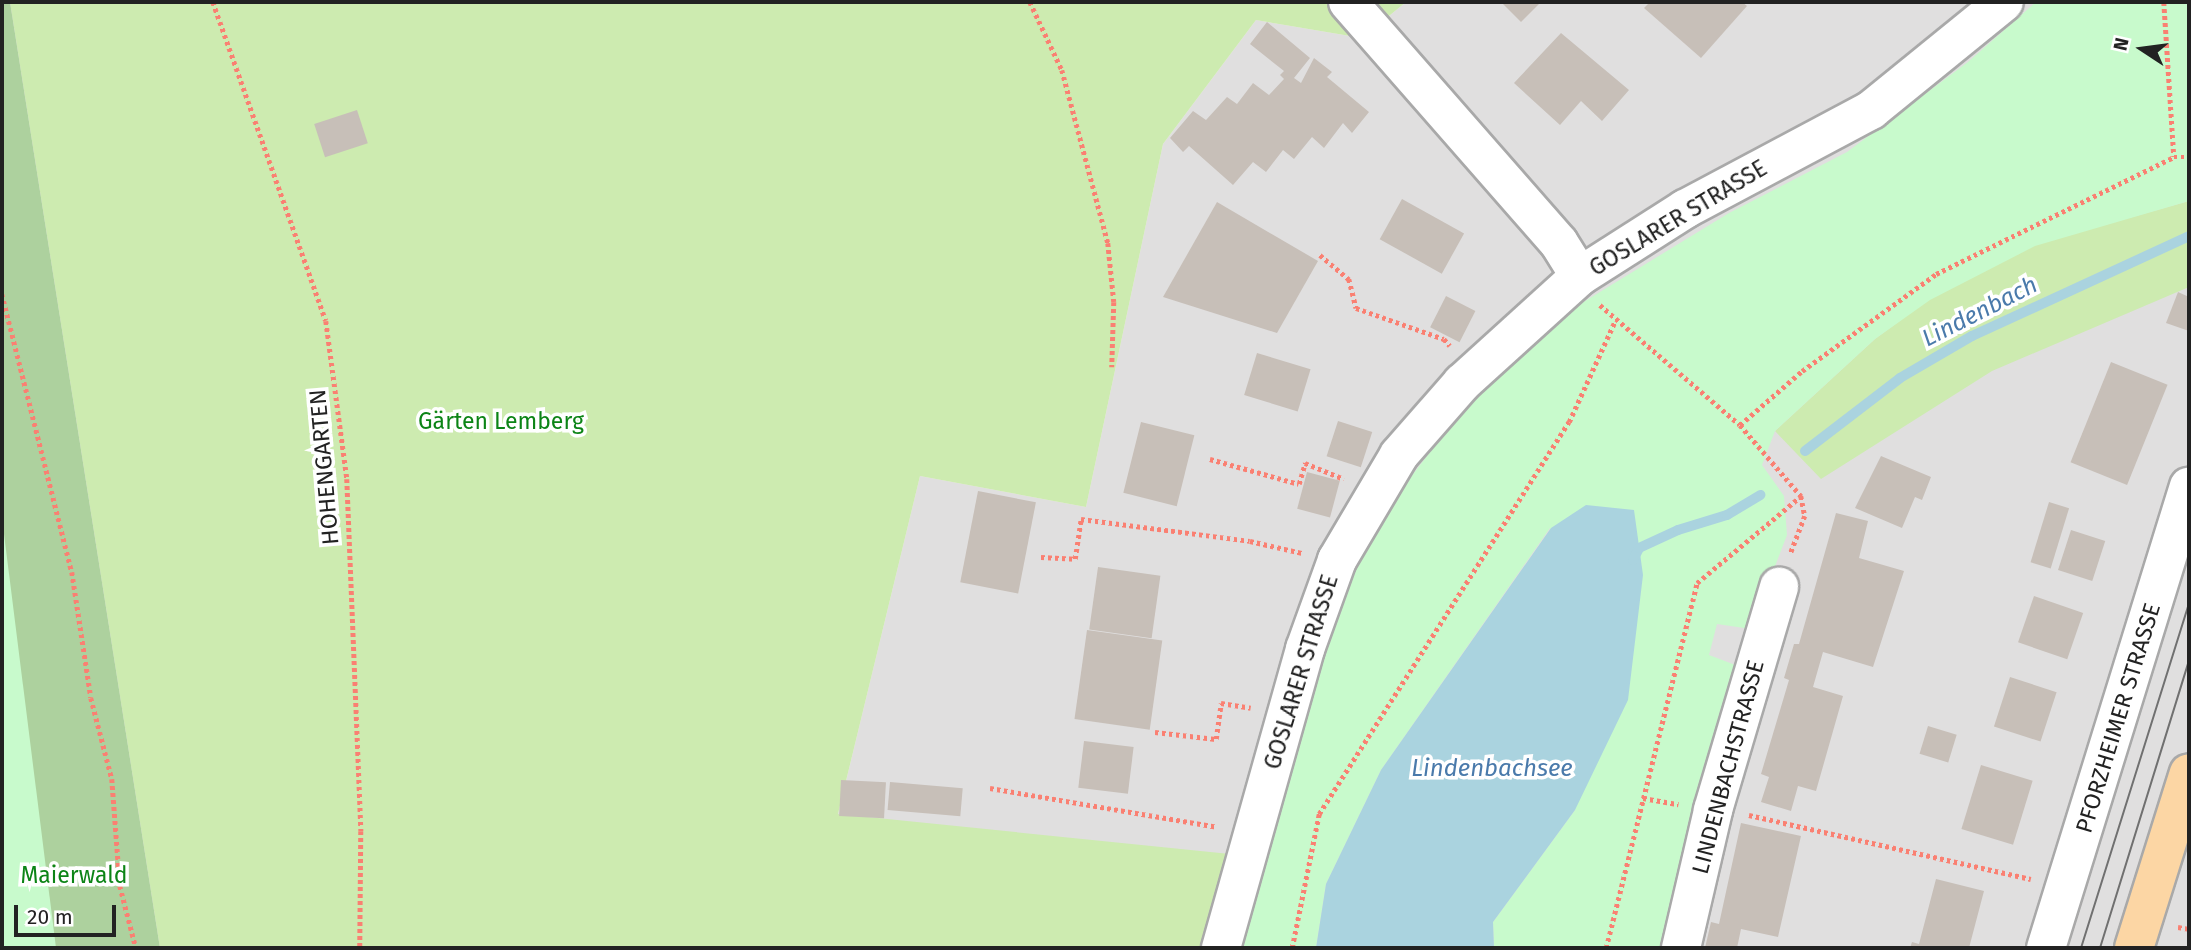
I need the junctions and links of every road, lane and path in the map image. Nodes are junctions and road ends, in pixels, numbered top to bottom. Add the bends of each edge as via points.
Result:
1 (213, 2) edge
2 (1030, 2) edge
3 (1348, 2) edge
4 (2004, 2) edge
5 (2164, 2) edge
6 (2174, 157) junction
7 (2189, 157) edge
8 (1320, 255) dead end
9 (1580, 276) junction
10 (2, 294) edge
11 (1615, 321) junction
12 (1112, 367) dead end
13 (1474, 373) junction
14 (1740, 425) junction
15 (1210, 459) dead end
16 (2189, 487) edge
17 (1377, 492) junction
18 (1801, 496) junction
19 (1041, 557) dead end
20 (1337, 561) junction
21 (1779, 587) joint
22 (1286, 714) junction
23 (1155, 732) dead end
24 (2189, 773) edge
25 (990, 788) dead end
26 (1713, 810) junction
27 (1253, 831) junction
28 (2066, 887) junction
29 (136, 948) edge
30 (360, 948) edge
31 (1221, 948) edge
32 (1292, 948) edge
33 (1606, 948) edge
34 (1681, 948) edge
35 (2046, 948) edge
36 (2134, 948) edge

1 - 30 path, HOHENGARTEN via 326,321 347,479 361,831
2 - 12 path via 1062,70 1108,243 1114,302
3 - 9 street via 1559,243
4 - 9 street, GOSLARER STRASSE via 1871,110 1685,209
5 - 6 path
6 - 7 path
6 - 14 path via 1936,274 1802,371
8 - 13 path via 1349,279 1356,308 1444,339
9 - 11 path
9 - 13 street, GOSLARER STRASSE
10 - 29 path via 72,572 91,698 112,779 120,886
11 - 14 path
11 - 32 path via 1569,422 1319,814
13 - 17 street, GOSLARER STRASSE via 1399,455
14 - 18 path
15 - 17 path via 1299,484 1305,463
16 - 28 street, PFORZHEIMER STRASSE
17 - 20 street, GOSLARER STRASSE
18 - 21 path via 1805,516
18 - 33 path via 1697,583
19 - 20 path via 1076,559 1081,519 1250,541
20 - 22 street, GOSLARER STRASSE
21 - 26 street, LINDENBACHSTRASSE
22 - 23 path via 1221,703 1216,739
22 - 27 street, GOSLARER STRASSE
24 - 36 main road
25 - 27 path
26 - 28 path
26 - 34 street, LINDENBACHSTRASSE
27 - 31 street, GOSLARER STRASSE
28 - 35 street, PFORZHEIMER STRASSE

